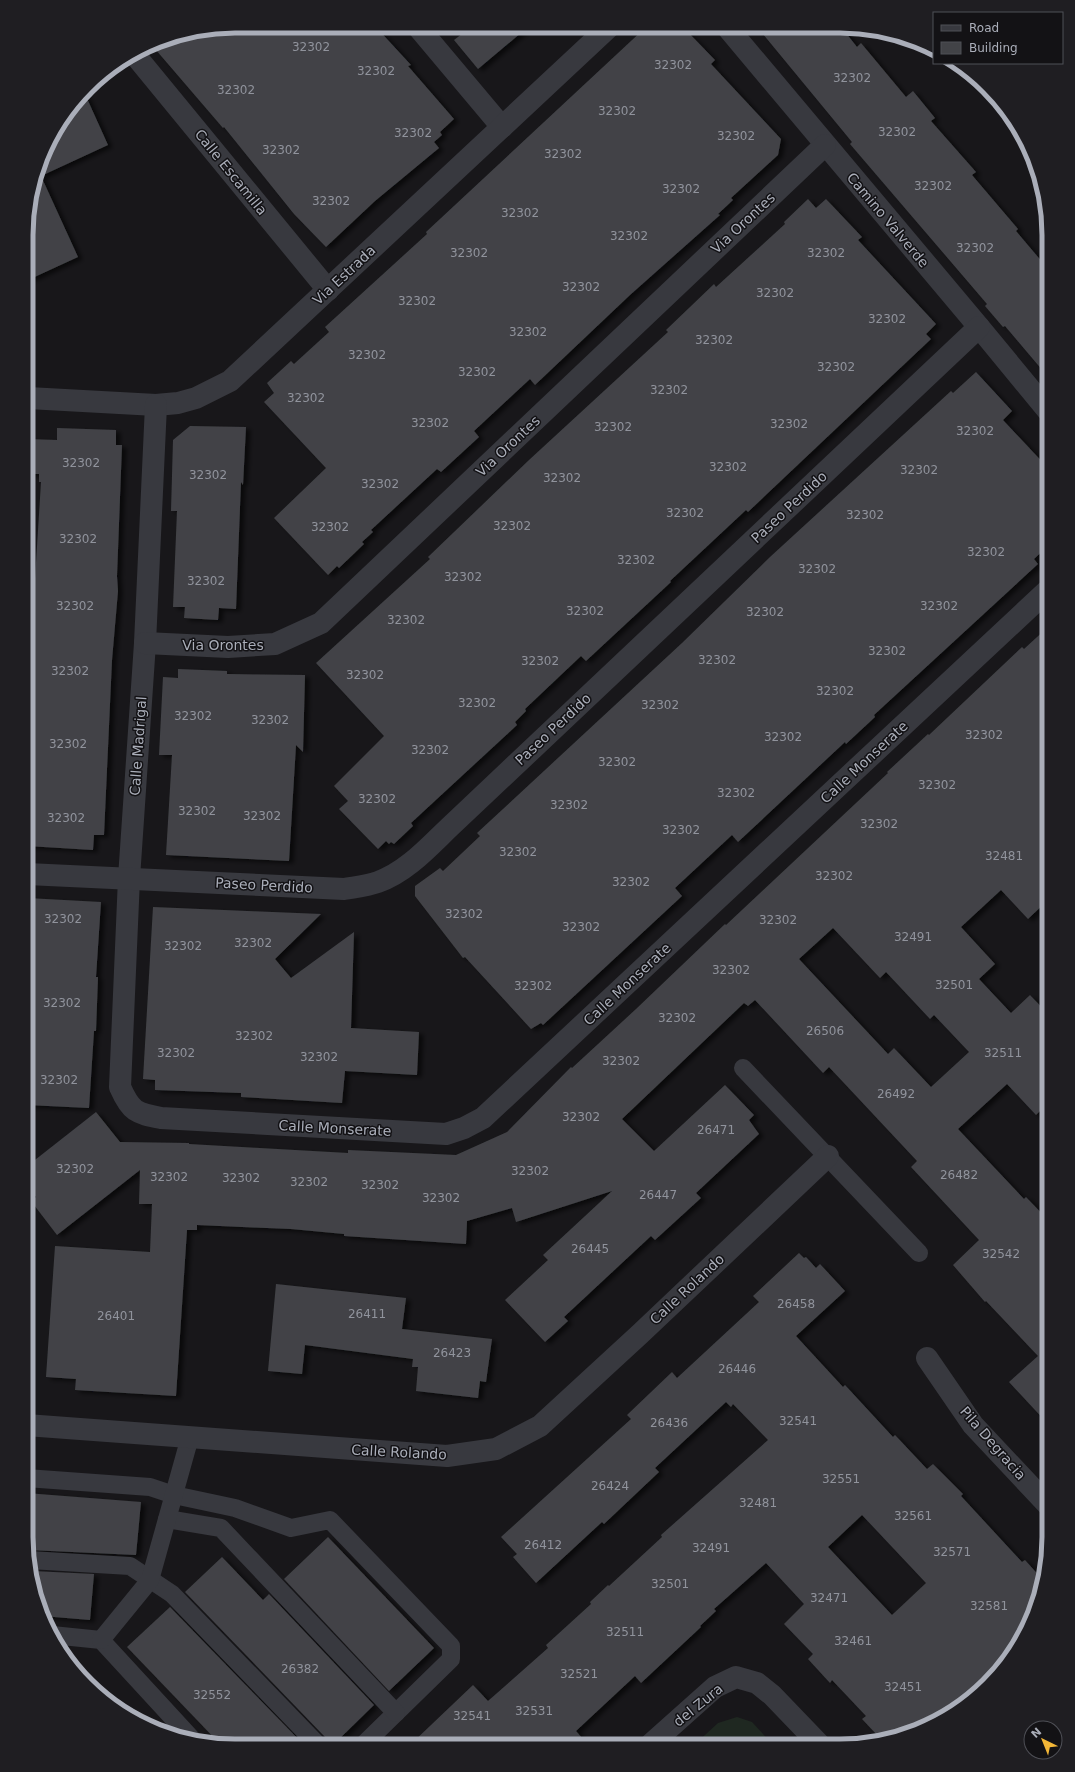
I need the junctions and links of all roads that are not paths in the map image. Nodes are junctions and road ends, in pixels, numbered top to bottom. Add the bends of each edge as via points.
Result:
1 (424, 33) edge
2 (603, 33) edge
3 (732, 33) edge
4 (138, 58) edge
5 (502, 127) junction
6 (825, 145) junction
7 (328, 290) junction
8 (979, 327) junction
9 (33, 398) edge
10 (1042, 404) edge
11 (156, 405) junction
12 (1042, 596) edge
13 (145, 643) junction
14 (33, 874) edge
15 (128, 878) junction
16 (743, 1068) dead end
17 (120, 1088) joint
18 (828, 1156) junction
19 (919, 1253) dead end
20 (927, 1358) dead end
21 (33, 1426) edge
22 (190, 1437) junction
23 (33, 1478) edge
24 (174, 1495) junction
25 (1042, 1499) edge
26 (168, 1519) junction
27 (34, 1560) edge
28 (150, 1580) junction
29 (59, 1636) edge
30 (101, 1640) junction
31 (396, 1713) junction
32 (186, 1733) edge
33 (313, 1739) edge
34 (369, 1739) edge
35 (658, 1739) edge
36 (814, 1739) edge

1 - 5 street
2 - 5 street, Via Estrada
3 - 6 street, Camino Valverde
4 - 7 street, Calle Escamilla
5 - 7 street, Via Estrada
6 - 8 street, Camino Valverde
6 - 13 street, Via Orontes via 321,623 275,644 228,647
7 - 11 street, Via Estrada via 230,381 196,398
8 - 10 street, Camino Valverde
8 - 15 street, Paseo Perdido via 456,821 395,874 377,882 344,889
9 - 11 street, Via Estrada
11 - 13 street, Calle Madrigal
12 - 17 street, Calle Monserate via 483,1118 446,1134 161,1118 139,1113 127,1102
13 - 15 street, Calle Madrigal
14 - 15 street, Paseo Perdido
15 - 17 street, Calle Madrigal
16 - 18 lane
18 - 19 lane
18 - 22 street, Calle Rolando via 540,1426 496,1449 447,1456
20 - 25 street, Pila Degracia via 973,1425
21 - 22 street, Calle Rolando
22 - 24 lane
23 - 24 lane via 150,1486
24 - 26 lane
24 - 31 lane via 235,1508 291,1528 330,1520 451,1646 451,1659
26 - 28 lane
26 - 31 lane via 221,1528
27 - 28 lane via 130,1566
28 - 30 lane
28 - 33 lane via 172,1594
29 - 30 lane
30 - 32 lane
31 - 34 lane
35 - 36 street, del Zura via 715,1687 736,1677 757,1683

